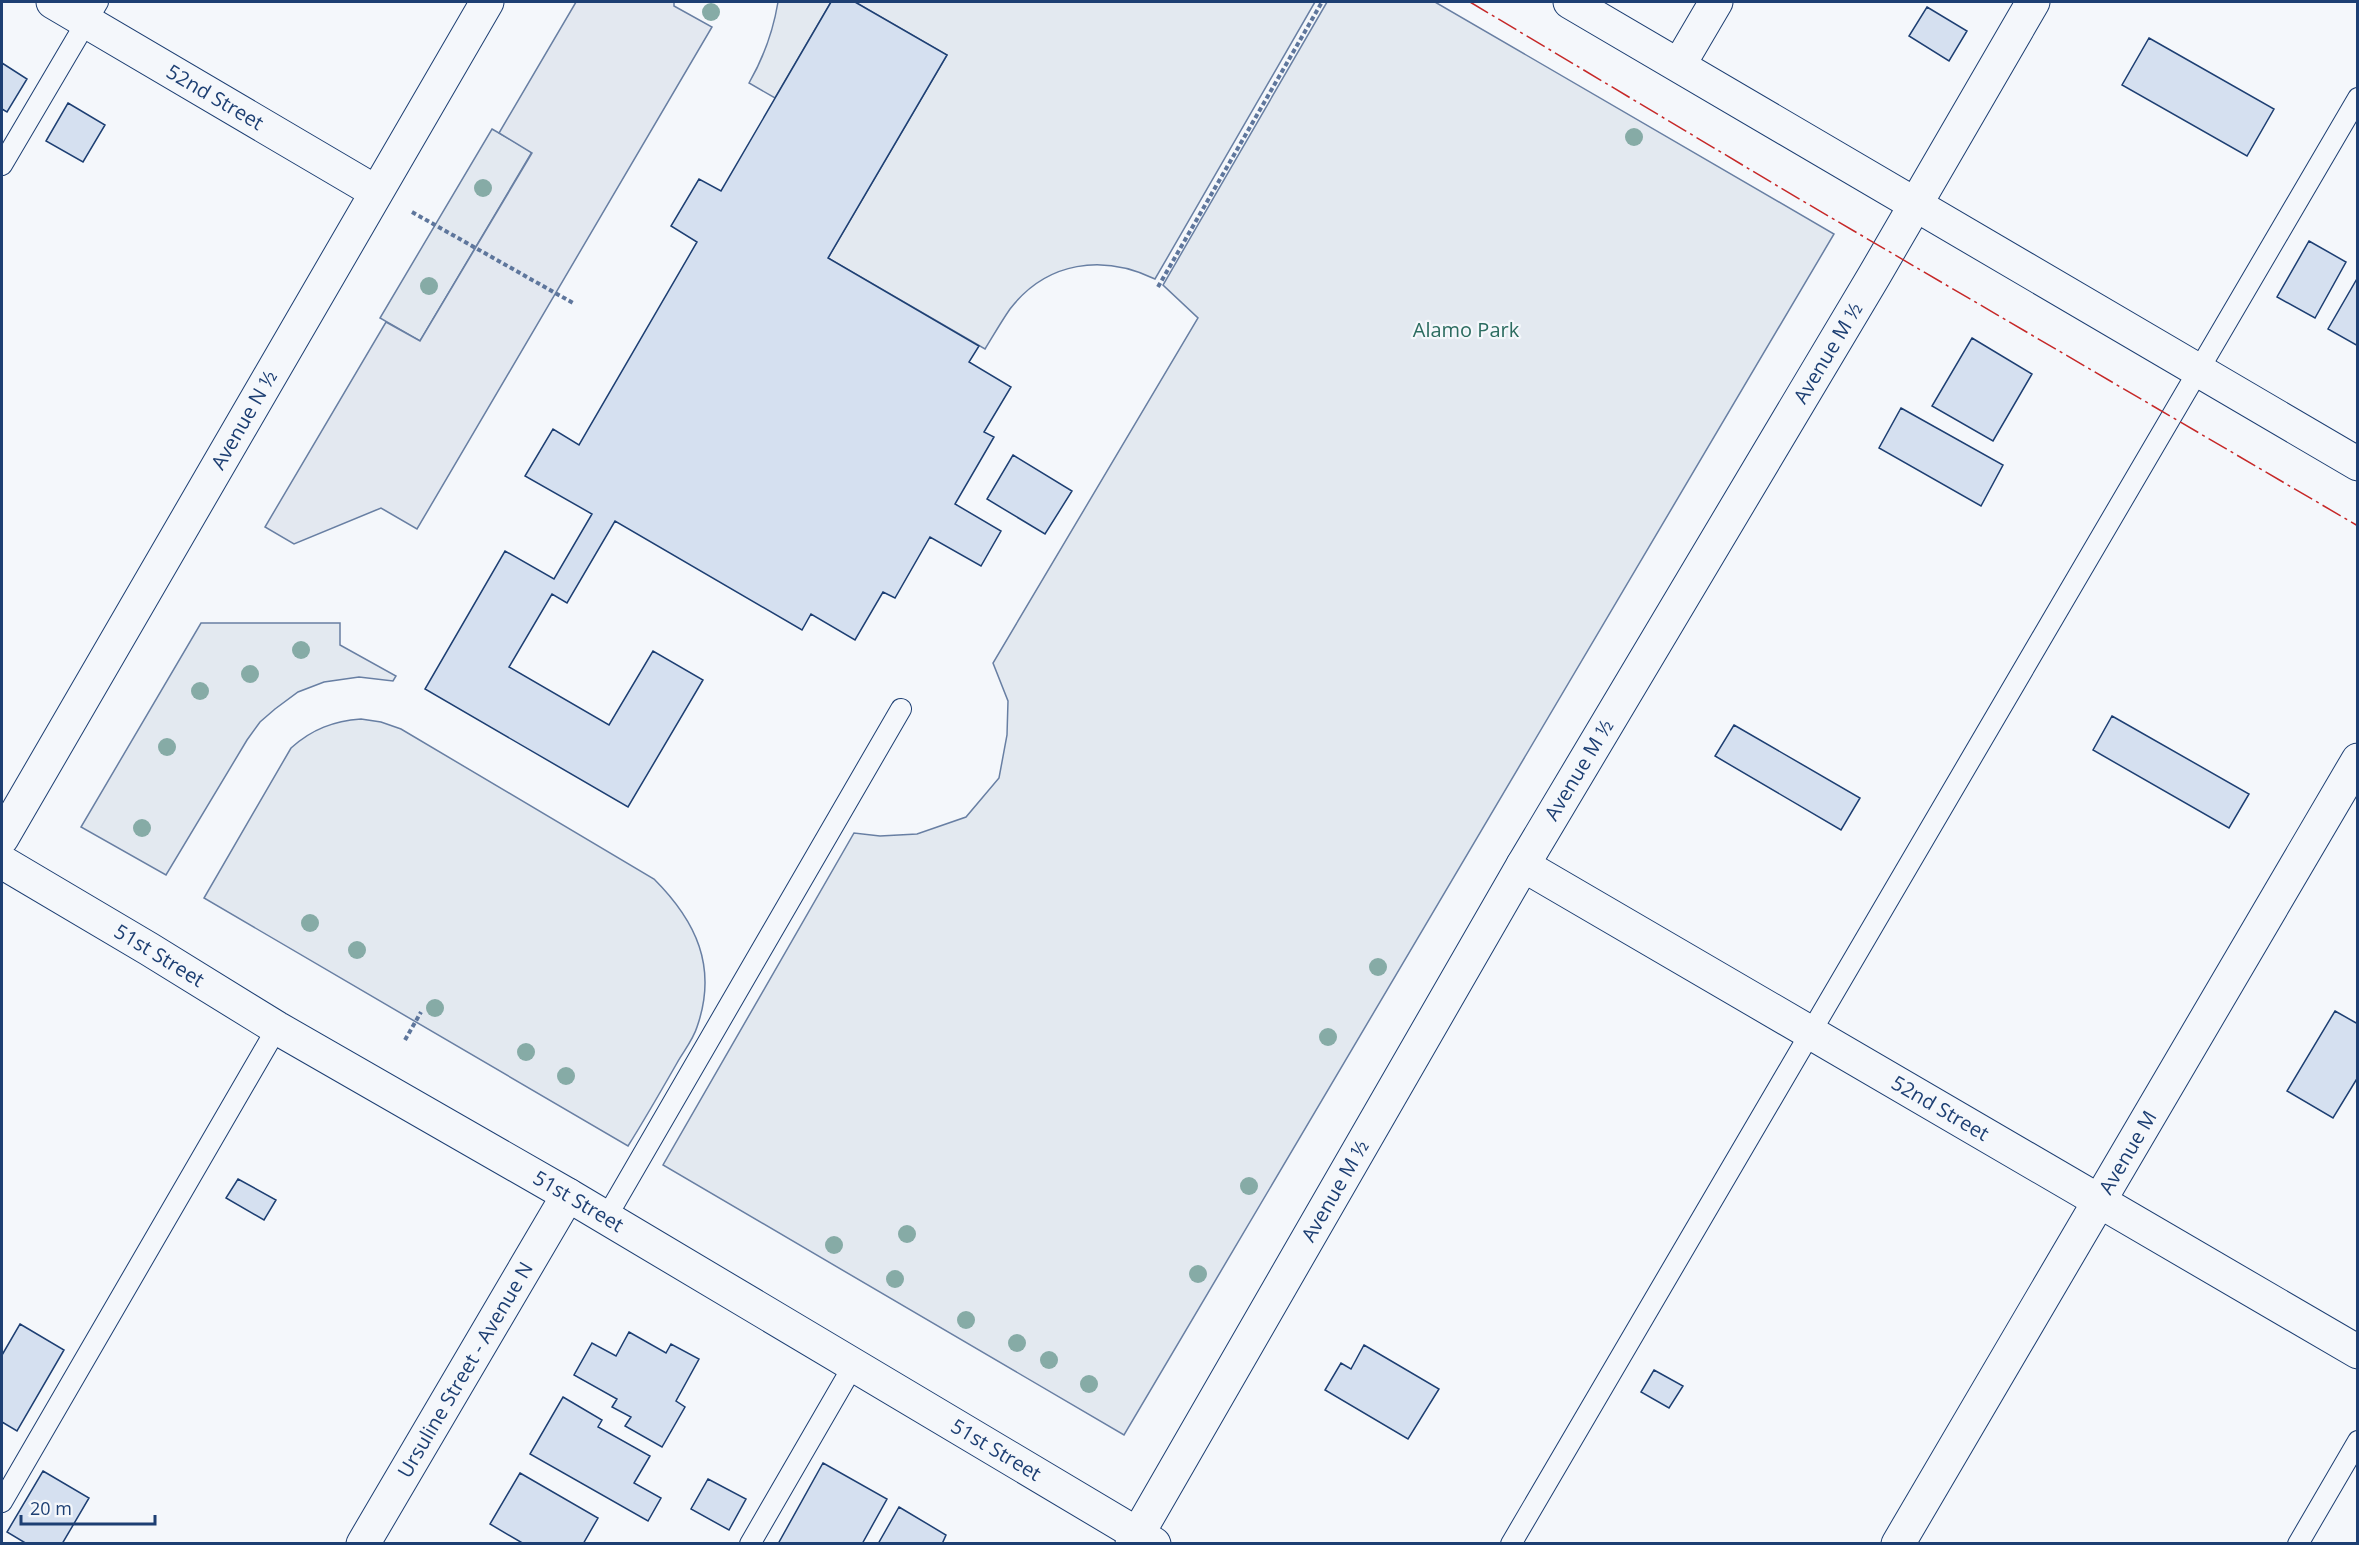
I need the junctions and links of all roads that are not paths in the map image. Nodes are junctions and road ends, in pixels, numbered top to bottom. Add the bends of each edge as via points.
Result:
1 (53, 2) edge
2 (487, 2) edge
3 (1570, 2) edge
4 (1716, 2) edge
5 (2033, 2) edge
6 (93, 11) edge
7 (1679, 65) junction
8 (2358, 98) edge
9 (2, 165) edge
10 (376, 192) junction
11 (1915, 205) junction
12 (2198, 370) junction
13 (2358, 464) edge
14 (901, 709) dead end
15 (2358, 760) edge
16 (2, 838) edge
17 (2, 862) edge
18 (1523, 865) junction
19 (277, 1028) junction
20 (1810, 1033) junction
21 (568, 1195) junction
22 (2099, 1202) junction
23 (606, 1218) junction
24 (2358, 1352) edge
25 (853, 1366) junction
26 (2358, 1441) edge
27 (2, 1502) edge
28 (1142, 1540) edge
29 (363, 1544) edge
30 (750, 1544) edge
31 (1511, 1544) edge
32 (1898, 1544) edge
33 (2298, 1544) edge

1 - 6 street, 52nd Street
2 - 10 street, Avenue N ½
3 - 7 street
4 - 7 street
5 - 11 street, Avenue M ½
6 - 9 lane
6 - 10 street, 52nd Street
7 - 11 street
8 - 12 lane
10 - 16 street, Avenue N ½
11 - 12 street
11 - 18 street, Avenue M ½
12 - 13 street
12 - 20 lane
14 - 23 lane
15 - 22 street, Avenue M
17 - 19 street, 51st Street
18 - 20 street, 52nd Street
18 - 28 street, Avenue M ½
19 - 21 street, 51st Street
19 - 27 lane
20 - 22 street, 52nd Street
20 - 31 lane
21 - 23 street, 51st Street
21 - 29 street, Ursuline Street - Avenue N
22 - 24 street, 52nd Street
22 - 32 street, Avenue M
23 - 25 street, 51st Street
25 - 28 street, 51st Street
25 - 30 lane
26 - 33 lane

